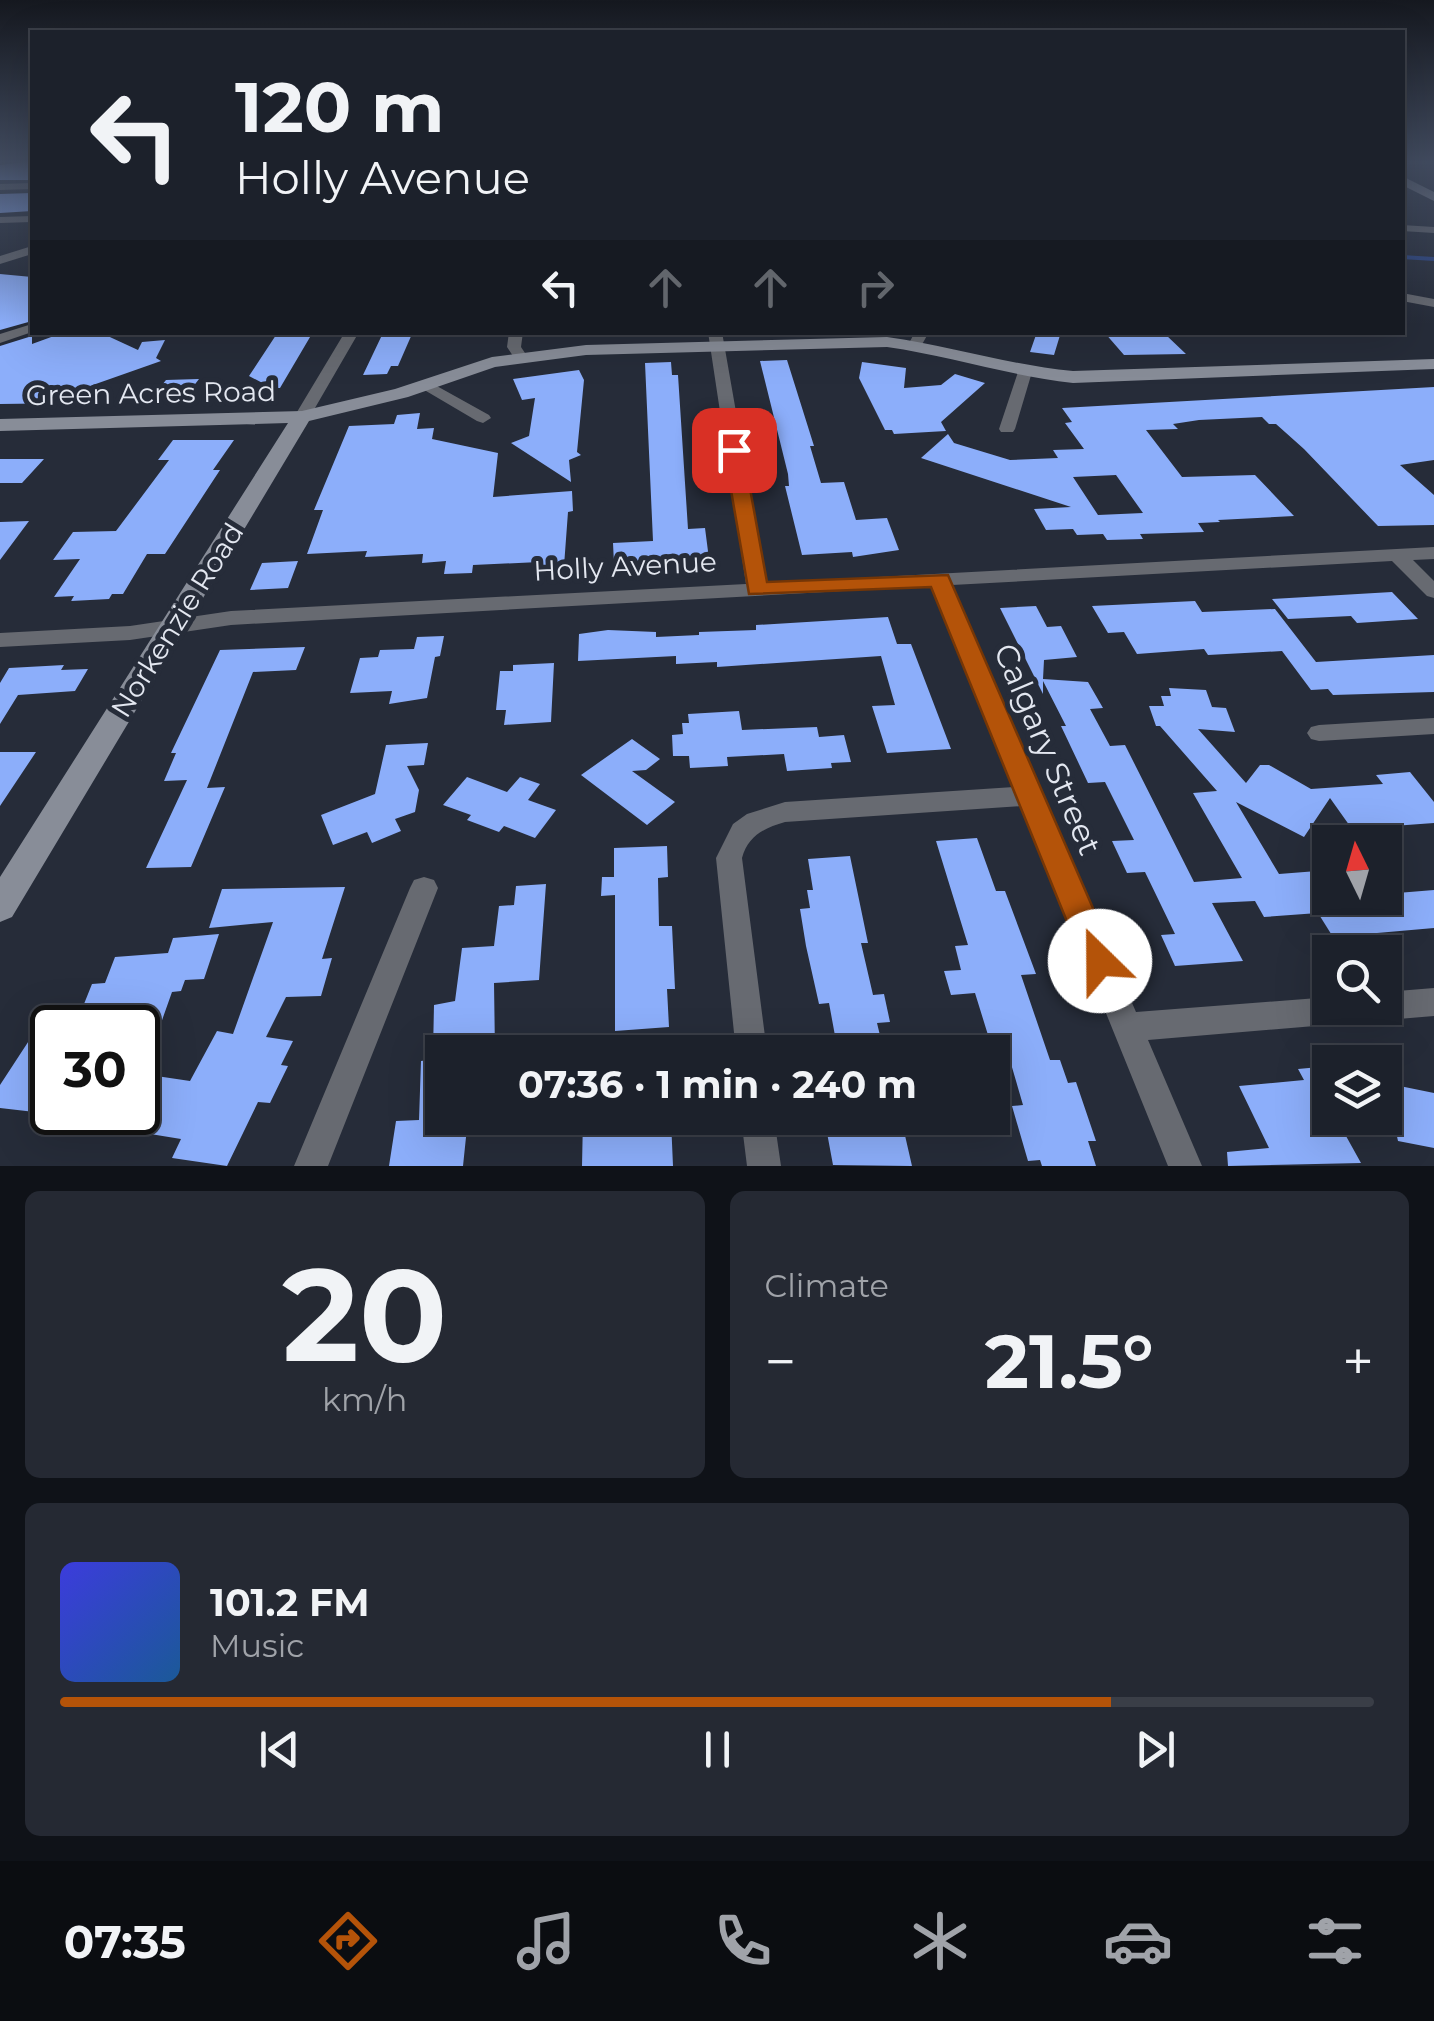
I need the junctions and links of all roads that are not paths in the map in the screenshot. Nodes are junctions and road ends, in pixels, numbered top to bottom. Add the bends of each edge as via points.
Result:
1 (30, 219) edge
2 (0, 220) edge
3 (1405, 228) edge
4 (1434, 230) edge
5 (30, 251) edge
6 (0, 260) edge
7 (1405, 298) edge
8 (1434, 304) edge
9 (30, 329) edge
10 (350, 335) edge
11 (516, 335) edge
12 (0, 338) edge
13 (919, 338) edge
14 (716, 339) edge
15 (520, 356) junction
16 (1434, 364) edge
17 (1025, 372) junction
18 (426, 385) junction
19 (302, 417) junction
20 (482, 418) dead end
21 (0, 424) edge
22 (1006, 429) dead end
23 (1434, 553) edge
24 (1397, 555) junction
25 (940, 580) junction
26 (757, 589) junction
27 (1434, 592) edge
28 (170, 628) junction
29 (0, 640) edge
30 (1434, 726) edge
31 (1320, 733) dead end
32 (1030, 796) junction
33 (424, 888) dead end
34 (3, 899) edge
35 (1434, 1002) edge
36 (1402, 1005) edge
37 (1312, 1012) edge
38 (1127, 1026) junction
39 (749, 1035) edge
40 (760, 1135) edge
41 (311, 1166) edge
42 (764, 1166) edge
43 (1185, 1166) edge

1 - 2 street
3 - 4 street
5 - 6 street
7 - 8 street
9 - 12 street
10 - 19 street, Norkenzie Road
11 - 15 street
13 - 14 street, Green Acres Road
13 - 17 street, Green Acres Road
14 - 15 street, Green Acres Road
14 - 26 street
15 - 18 street, Green Acres Road
16 - 17 street, Green Acres Road via 1105,376
17 - 22 street
18 - 19 street, Green Acres Road
18 - 20 street
19 - 21 street, Green Acres Road
19 - 28 street, Norkenzie Road
23 - 24 street, Holly Avenue
24 - 25 street, Holly Avenue
24 - 27 street
25 - 26 street, Holly Avenue
25 - 32 street, Calgary Street
26 - 28 street, Holly Avenue via 231,618
28 - 29 street, Holly Avenue
28 - 34 street, Norkenzie Road
30 - 31 street
32 - 38 street, Calgary Street
32 - 39 street via 785,812 751,823 729,858
33 - 41 street
35 - 36 street
37 - 38 street
38 - 43 street, Calgary Street
40 - 42 street

